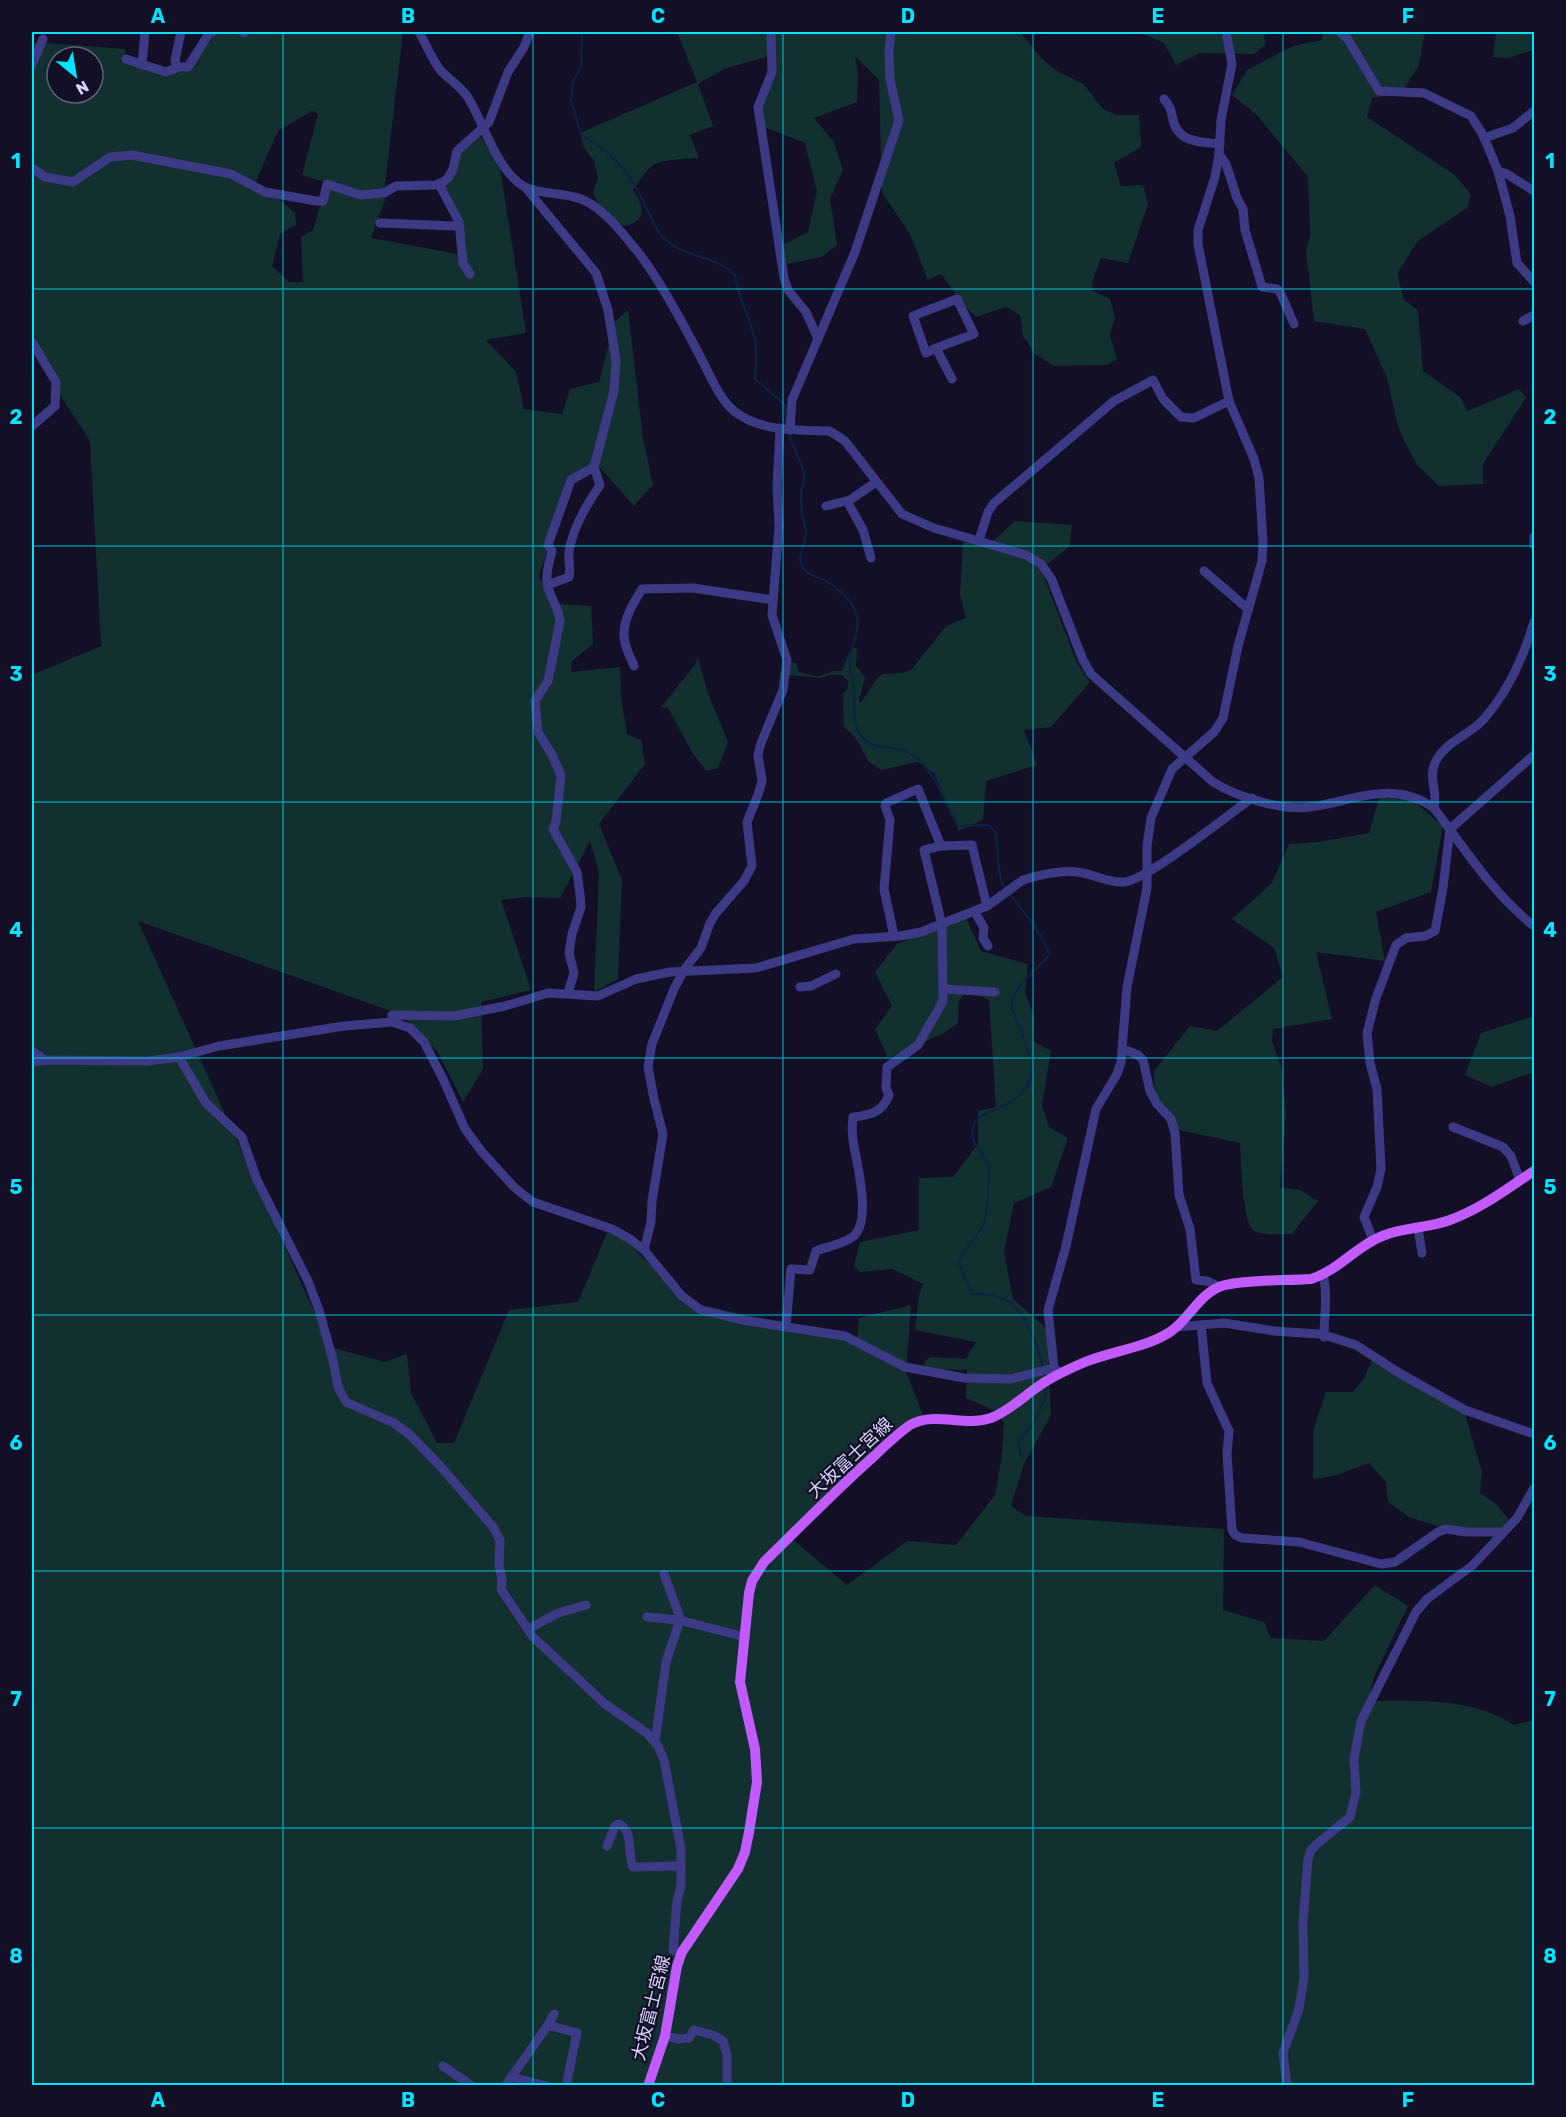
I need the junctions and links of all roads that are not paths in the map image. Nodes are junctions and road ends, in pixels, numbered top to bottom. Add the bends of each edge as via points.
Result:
1 (145, 32) edge
2 (181, 32) edge
3 (213, 32) edge
4 (419, 32) edge
5 (530, 32) edge
6 (771, 32) edge
7 (891, 32) edge
8 (1226, 32) edge
9 (1340, 32) edge
10 (43, 39) dead end
11 (126, 59) dead end
12 (32, 65) edge
13 (142, 65) junction
14 (177, 68) junction
15 (1164, 99) dead end
16 (1534, 111) edge
17 (483, 128) junction
18 (1484, 138) junction
19 (1220, 149) junction
20 (32, 168) edge
21 (1498, 171) junction
22 (439, 183) junction
23 (525, 187) junction
24 (1534, 191) edge
25 (459, 222) junction
26 (380, 223) dead end
27 (470, 274) dead end
28 (1534, 282) edge
29 (1534, 315) edge
30 (1523, 321) dead end
31 (1294, 324) dead end
32 (818, 339) junction
33 (32, 342) edge
34 (936, 348) junction
35 (952, 379) dead end
36 (1229, 401) junction
37 (32, 426) edge
38 (780, 428) junction
39 (790, 430) junction
40 (594, 467) junction
41 (876, 482) junction
42 (847, 501) junction
43 (826, 507) dead end
44 (1534, 537) edge
45 (979, 540) junction
46 (1534, 545) edge
47 (871, 558) dead end
48 (1204, 571) dead end
49 (547, 584) junction
50 (773, 600) junction
51 (1248, 609) junction
52 (1534, 622) edge
53 (634, 666) dead end
54 (1534, 755) edge
55 (1186, 756) junction
56 (1252, 798) junction
57 (1434, 808) junction
58 (1450, 829) junction
59 (941, 846) junction
60 (1148, 872) junction
61 (987, 906) junction
62 (975, 912) junction
63 (942, 925) junction
64 (1534, 926) edge
65 (894, 936) junction
66 (988, 946) dead end
67 (684, 970) junction
68 (836, 975) dead end
69 (800, 987) dead end
70 (943, 989) junction
71 (995, 992) dead end
72 (568, 993) junction
73 (392, 1022) junction
74 (1123, 1049) junction
75 (32, 1051) edge
76 (179, 1057) junction
77 (45, 1060) junction
78 (32, 1062) edge
79 (1453, 1127) dead end
80 (1534, 1171) edge
81 (1520, 1180) junction
82 (1418, 1228) junction
83 (1373, 1240) junction
84 (644, 1250) junction
85 (1422, 1253) dead end
86 (1323, 1275) junction
87 (1220, 1287) junction
88 (1201, 1325) junction
89 (786, 1326) junction
90 (1176, 1327) junction
91 (1324, 1337) junction
92 (1052, 1372) junction
93 (1534, 1434) edge
94 (1534, 1488) edge
95 (1503, 1532) junction
96 (664, 1574) dead end
97 (586, 1605) dead end
98 (647, 1617) dead end
99 (679, 1620) junction
100 (528, 1629) junction
101 (744, 1637) junction
102 (655, 1742) junction
103 (607, 1846) dead end
104 (681, 1866) junction
105 (682, 1952) junction
106 (554, 2014) dead end
107 (548, 2025) junction
108 (665, 2036) junction
109 (443, 2066) dead end
110 (511, 2077) junction
111 (471, 2085) edge
112 (505, 2085) edge
113 (547, 2085) edge
114 (566, 2085) edge
115 (648, 2085) edge
116 (727, 2085) edge
117 (1287, 2085) edge

1 - 13 street
2 - 14 street
3 - 14 street via 188,67
4 - 17 street via 440,69 467,96
5 - 17 street
6 - 32 street via 772,72 758,106 770,189 784,278
7 - 32 street via 890,80 899,120 855,252
8 - 19 street via 1232,64 1221,120
9 - 18 street via 1379,91 1424,93 1471,116
10 - 12 street
11 - 13 street
13 - 14 street via 166,72
15 - 19 street via 1172,108 1180,135
16 - 18 street via 1513,128
17 - 22 street via 457,151 448,178
17 - 23 street via 506,169
18 - 21 street
19 - 31 street via 1243,209 1245,230 1262,287 1280,292
19 - 36 street via 1198,230 1198,244
20 - 22 street via 45,177 73,182 110,157 132,155 231,174 265,192 316,201 323,201 327,184 360,195 384,194 396,186
21 - 24 street
21 - 28 street via 1517,262
22 - 25 street
23 - 38 street via 577,197 598,209 642,257 727,405 746,419
23 - 40 street via 596,273 608,310 616,361 614,391
25 - 26 street via 455,226
25 - 27 street via 463,263
29 - 30 street
32 - 39 street via 792,400
33 - 37 street via 56,382 55,406
34 - 34 street via 974,334 957,299 913,316 926,353
34 - 35 street
36 - 45 street via 1194,418 1181,417 1163,399 1153,381 1114,401 994,503
36 - 51 street via 1259,478 1262,561
38 - 39 street
38 - 50 street
39 - 41 street via 836,433
40 - 49 street via 577,475 568,485 548,545 552,551
40 - 49 street via 600,485 574,534 569,576
41 - 42 street
41 - 45 street via 902,514 934,528
42 - 43 street
42 - 47 street via 863,530
44 - 46 street
45 - 55 street via 1041,564 1051,578 1091,674
48 - 51 street
49 - 72 street via 560,621 548,681 535,701 538,732 561,775 553,830 577,872 580,894 581,907 569,953 574,973
50 - 53 street via 693,588 642,588 623,632
50 - 67 street via 771,615 787,660 783,690 758,755 762,781 747,822 752,866 716,913 701,948
51 - 55 street via 1223,718 1214,732
52 - 57 street via 1521,658 1489,711 1440,753 1432,772 1437,798
54 - 58 street
55 - 56 street via 1214,782 1233,794
55 - 60 street via 1166,779 1151,819
56 - 57 street via 1310,807 1384,793 1412,797
56 - 60 street
57 - 58 street
58 - 64 street via 1504,899
58 - 83 street via 1435,931 1406,938 1396,945 1367,1033 1380,1130 1381,1169 1364,1217
59 - 61 street via 972,845
59 - 63 street via 924,850
59 - 65 street via 918,789 886,803 890,820 884,889
60 - 61 street via 1126,882 1078,872 1032,877
60 - 74 street via 1127,987
61 - 62 street
62 - 63 street
62 - 66 street
63 - 65 street
63 - 70 street
65 - 67 street via 854,939 756,968
67 - 72 street via 636,979 598,996
67 - 84 street via 652,1044 648,1067 663,1134
68 - 69 street
70 - 71 street
70 - 89 street via 943,1001 918,1046 887,1067 886,1103 878,1112 853,1117 863,1204 858,1231 851,1238 816,1251 810,1270 791,1269
72 - 73 street via 548,993 454,1016 392,1016
73 - 76 street via 206,1048
73 - 84 street via 410,1028 423,1042 465,1129 515,1188 533,1202 612,1229
74 - 87 street via 1143,1060 1150,1091 1171,1119 1176,1133 1179,1194 1191,1238 1196,1280
74 - 92 street via 1117,1074 1096,1109 1048,1310
75 - 77 street
76 - 77 street via 148,1061
76 - 100 street via 206,1103 242,1137 257,1180 308,1281 346,1402 409,1434 493,1527 500,1540 501,1589
77 - 78 street
79 - 81 street via 1503,1147
80 - 81 main road, 大坂富士宮線
81 - 82 main road, 大坂富士宮線 via 1469,1212
82 - 83 main road, 大坂富士宮線
82 - 85 street
83 - 86 main road, 大坂富士宮線
84 - 89 street via 682,1296 701,1310
86 - 87 main road, 大坂富士宮線
86 - 91 street via 1327,1289
87 - 90 main road, 大坂富士宮線 via 1198,1301
88 - 90 street
88 - 91 street via 1224,1323
88 - 95 street via 1208,1383 1229,1431 1235,1535 1299,1542 1381,1563 1395,1562 1438,1532
89 - 92 street via 845,1336 905,1367 935,1374 1011,1380
90 - 92 main road, 大坂富士宮線 via 1156,1339
91 - 93 street via 1356,1345 1477,1416
92 - 101 main road, 大坂富士宮線 via 1041,1385 990,1418 930,1418 909,1426 896,1437 764,1562 752,1581
94 - 95 street via 1517,1518
95 - 117 street via 1473,1565 1427,1599 1416,1612 1375,1697 1364,1711 1356,1746 1356,1791 1350,1817 1311,1850 1308,1859 1302,1988 1299,2009 1282,2053
96 - 99 street
97 - 100 street via 558,1613
98 - 99 street
99 - 101 street
99 - 102 street via 666,1662
100 - 102 street via 605,1704
101 - 105 main road, 大坂富士宮線 via 740,1682 755,1749 757,1782 749,1832 738,1869
102 - 104 street via 664,1760 673,1800
103 - 104 street via 619,1824 629,1835 633,1867
104 - 105 street via 673,1950
105 - 108 main road, 大坂富士宮線
106 - 107 street
107 - 110 street
107 - 114 street via 577,2033
108 - 115 main road, 大坂富士宮線
108 - 116 street via 689,2038 693,2030 723,2041
109 - 111 street
110 - 112 street
110 - 113 street

